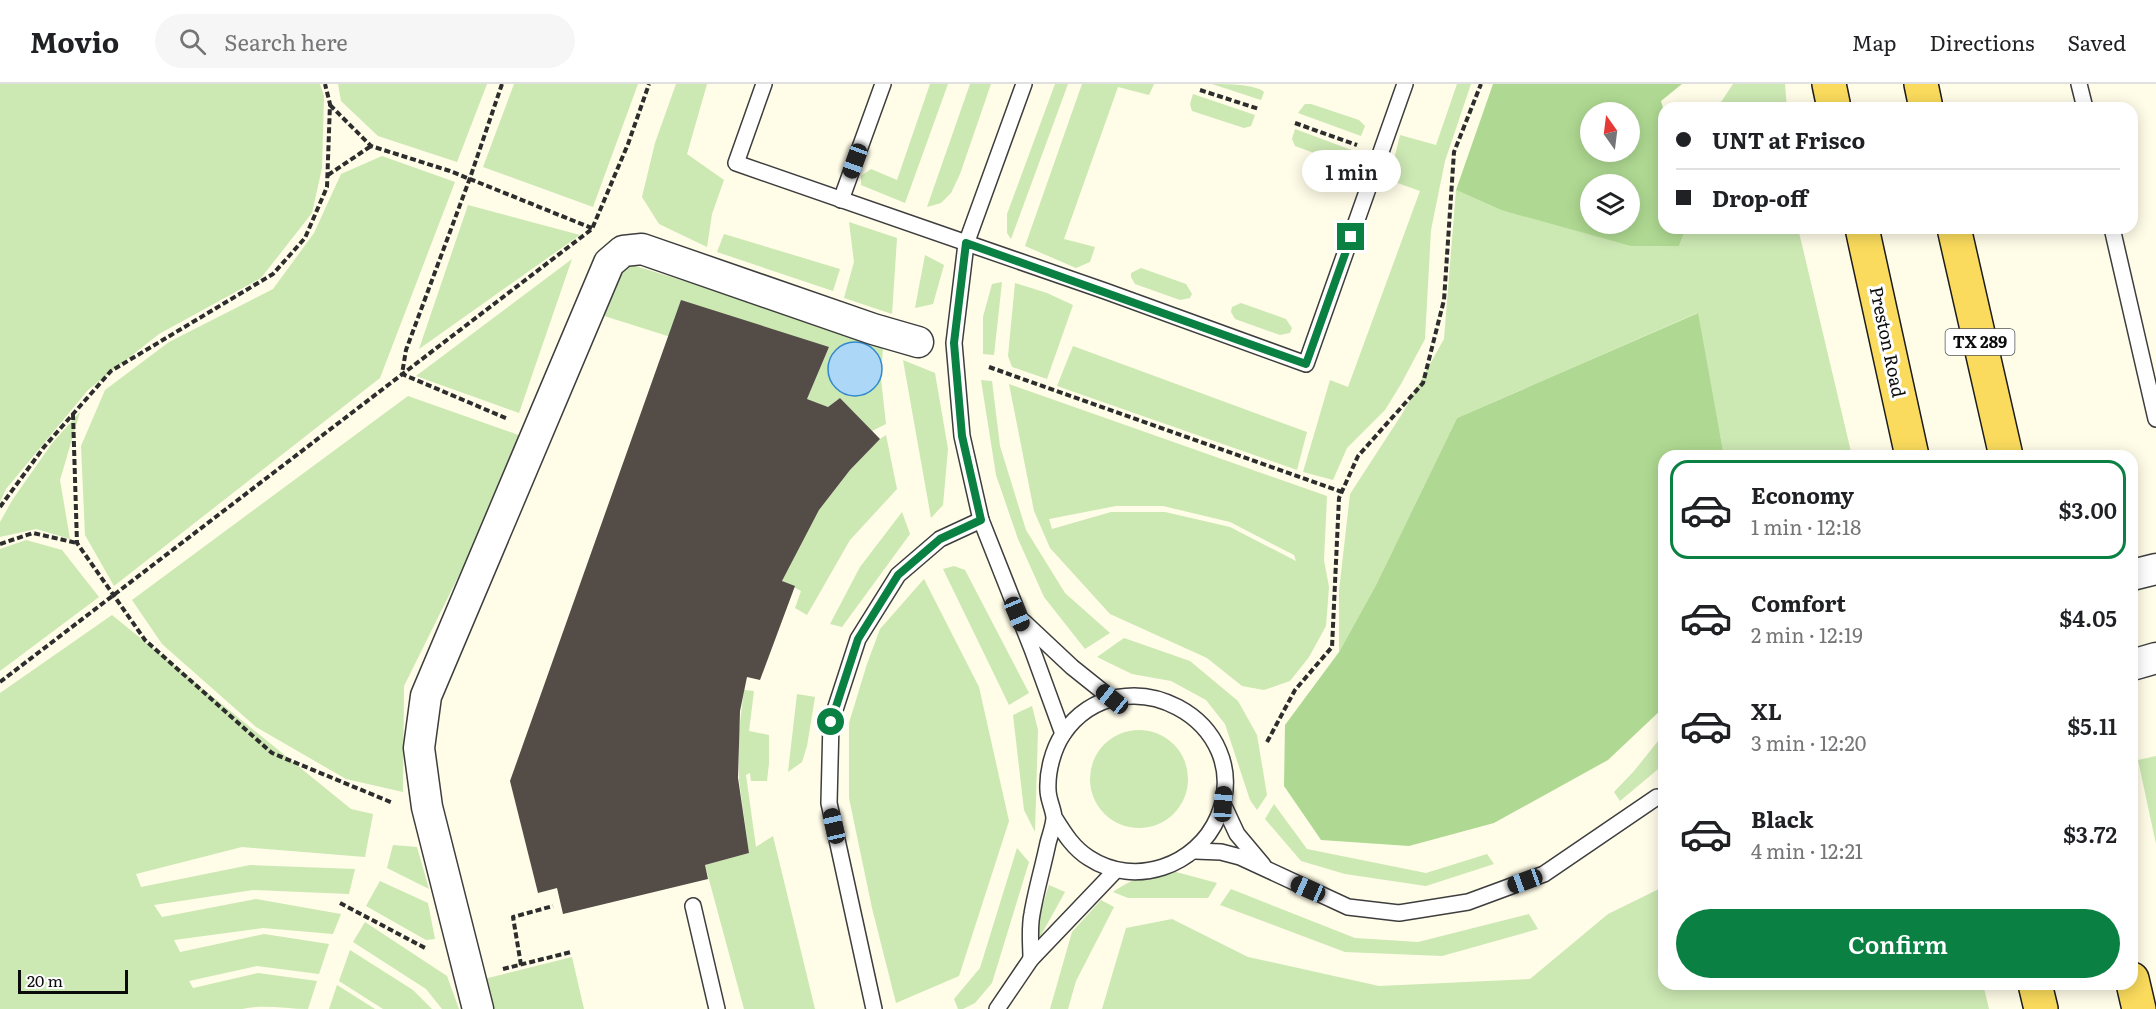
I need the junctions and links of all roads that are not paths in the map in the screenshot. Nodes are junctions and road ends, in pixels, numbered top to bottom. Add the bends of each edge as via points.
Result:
1 (764, 84) edge
2 (882, 84) edge
3 (1024, 84) edge
4 (1406, 84) edge
5 (1829, 84) edge
6 (1920, 84) edge
7 (2079, 84) edge
8 (1833, 102) edge
9 (1924, 102) edge
10 (2084, 102) edge
11 (841, 200) junction
12 (1863, 234) edge
13 (1955, 234) edge
14 (2113, 234) edge
15 (966, 243) junction
16 (918, 342) dead end
17 (2156, 419) edge
18 (1911, 450) edge
19 (2005, 450) edge
20 (981, 520) junction
21 (2156, 569) edge
22 (2138, 574) edge
23 (1017, 614) junction
24 (2156, 658) edge
25 (2138, 663) edge
26 (1112, 699) junction
27 (1063, 734) junction
28 (1658, 795) edge
29 (1223, 804) junction
30 (1054, 818) junction
31 (1194, 851) junction
32 (1116, 870) junction
33 (1269, 872) junction
34 (693, 906) dead end
35 (1031, 959) junction
36 (2036, 990) edge
37 (2135, 990) edge
38 (478, 1009) edge
39 (717, 1009) edge
40 (874, 1009) edge
41 (997, 1009) edge
42 (2041, 1009) edge
43 (2139, 1009) edge

1 - 11 lane via 736,164
2 - 11 lane
3 - 15 lane
4 - 15 lane via 1306,364
5 - 8 main road
6 - 9 main road
7 - 10 lane
11 - 15 lane
12 - 18 main road, Preston Road
13 - 19 main road, TX 289
14 - 17 lane
15 - 20 lane via 954,343 962,436
16 - 38 street via 642,249 622,251 609,263 426,696 419,748 429,816
20 - 23 lane
20 - 40 lane via 940,539 898,575 858,639 831,722 828,803
21 - 22 street
23 - 26 lane
23 - 27 lane
24 - 25 street
26 - 27 lane via 1084,712
26 - 29 lane via 1142,695 1172,703 1197,720 1216,744 1225,773
27 - 30 lane via 1050,762 1048,790
28 - 33 lane via 1544,874 1468,902 1399,913 1348,907
29 - 31 lane via 1212,830
29 - 33 lane via 1237,834
30 - 32 lane via 1069,841 1089,859
30 - 35 lane via 1031,916
31 - 32 lane via 1170,866 1143,872
31 - 33 lane via 1240,857
32 - 35 lane
34 - 39 lane
35 - 41 lane
36 - 42 main road
37 - 43 main road

